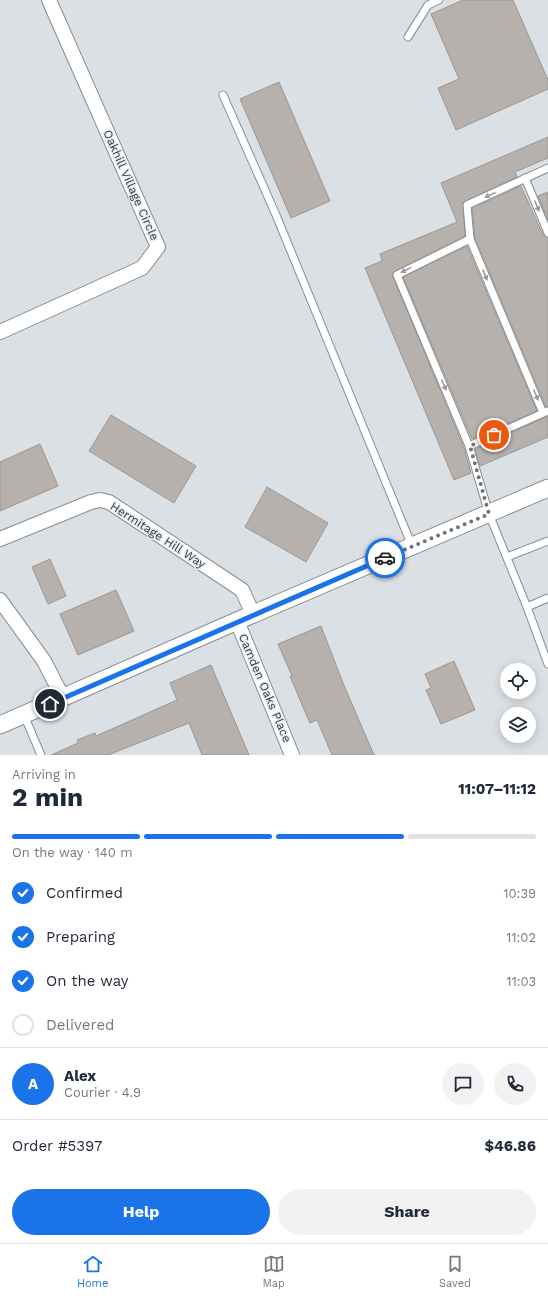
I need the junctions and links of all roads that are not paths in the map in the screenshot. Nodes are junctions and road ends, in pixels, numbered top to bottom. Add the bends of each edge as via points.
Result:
1 (49, 0) edge
2 (439, 0) edge
3 (408, 37) dead end
4 (223, 95) dead end
5 (548, 168) edge
6 (525, 178) junction
7 (548, 233) edge
8 (470, 239) junction
9 (0, 331) edge
10 (546, 412) edge
11 (470, 446) junction
12 (548, 488) edge
13 (489, 514) junction
14 (0, 539) edge
15 (548, 541) edge
16 (412, 546) junction
17 (507, 557) junction
18 (548, 598) edge
19 (0, 600) edge
20 (527, 607) junction
21 (253, 614) junction
22 (237, 621) junction
23 (548, 664) edge
24 (63, 698) junction
25 (24, 715) junction
26 (0, 725) edge
27 (41, 755) edge
28 (292, 755) edge

1 - 9 street, Oakhill Village Circle via 158,247 142,268
2 - 3 lane via 428,5
4 - 16 lane via 276,215
5 - 6 lane
6 -> 7 lane
6 -> 8 lane via 467,206
8 -> 10 lane
8 -> 11 lane via 397,275
10 - 11 lane
11 - 13 lane
12 - 13 street
13 - 16 street
13 - 17 lane
14 - 21 street, Hermitage Hill Way via 91,502 109,502 242,590
15 - 17 lane
16 - 21 street
17 - 20 lane
18 - 20 lane
19 - 24 street via 44,660
20 - 23 lane
21 - 22 street
22 - 24 street
22 - 28 street, Camden Oaks Place
24 - 25 street
25 - 26 street
25 - 27 lane

